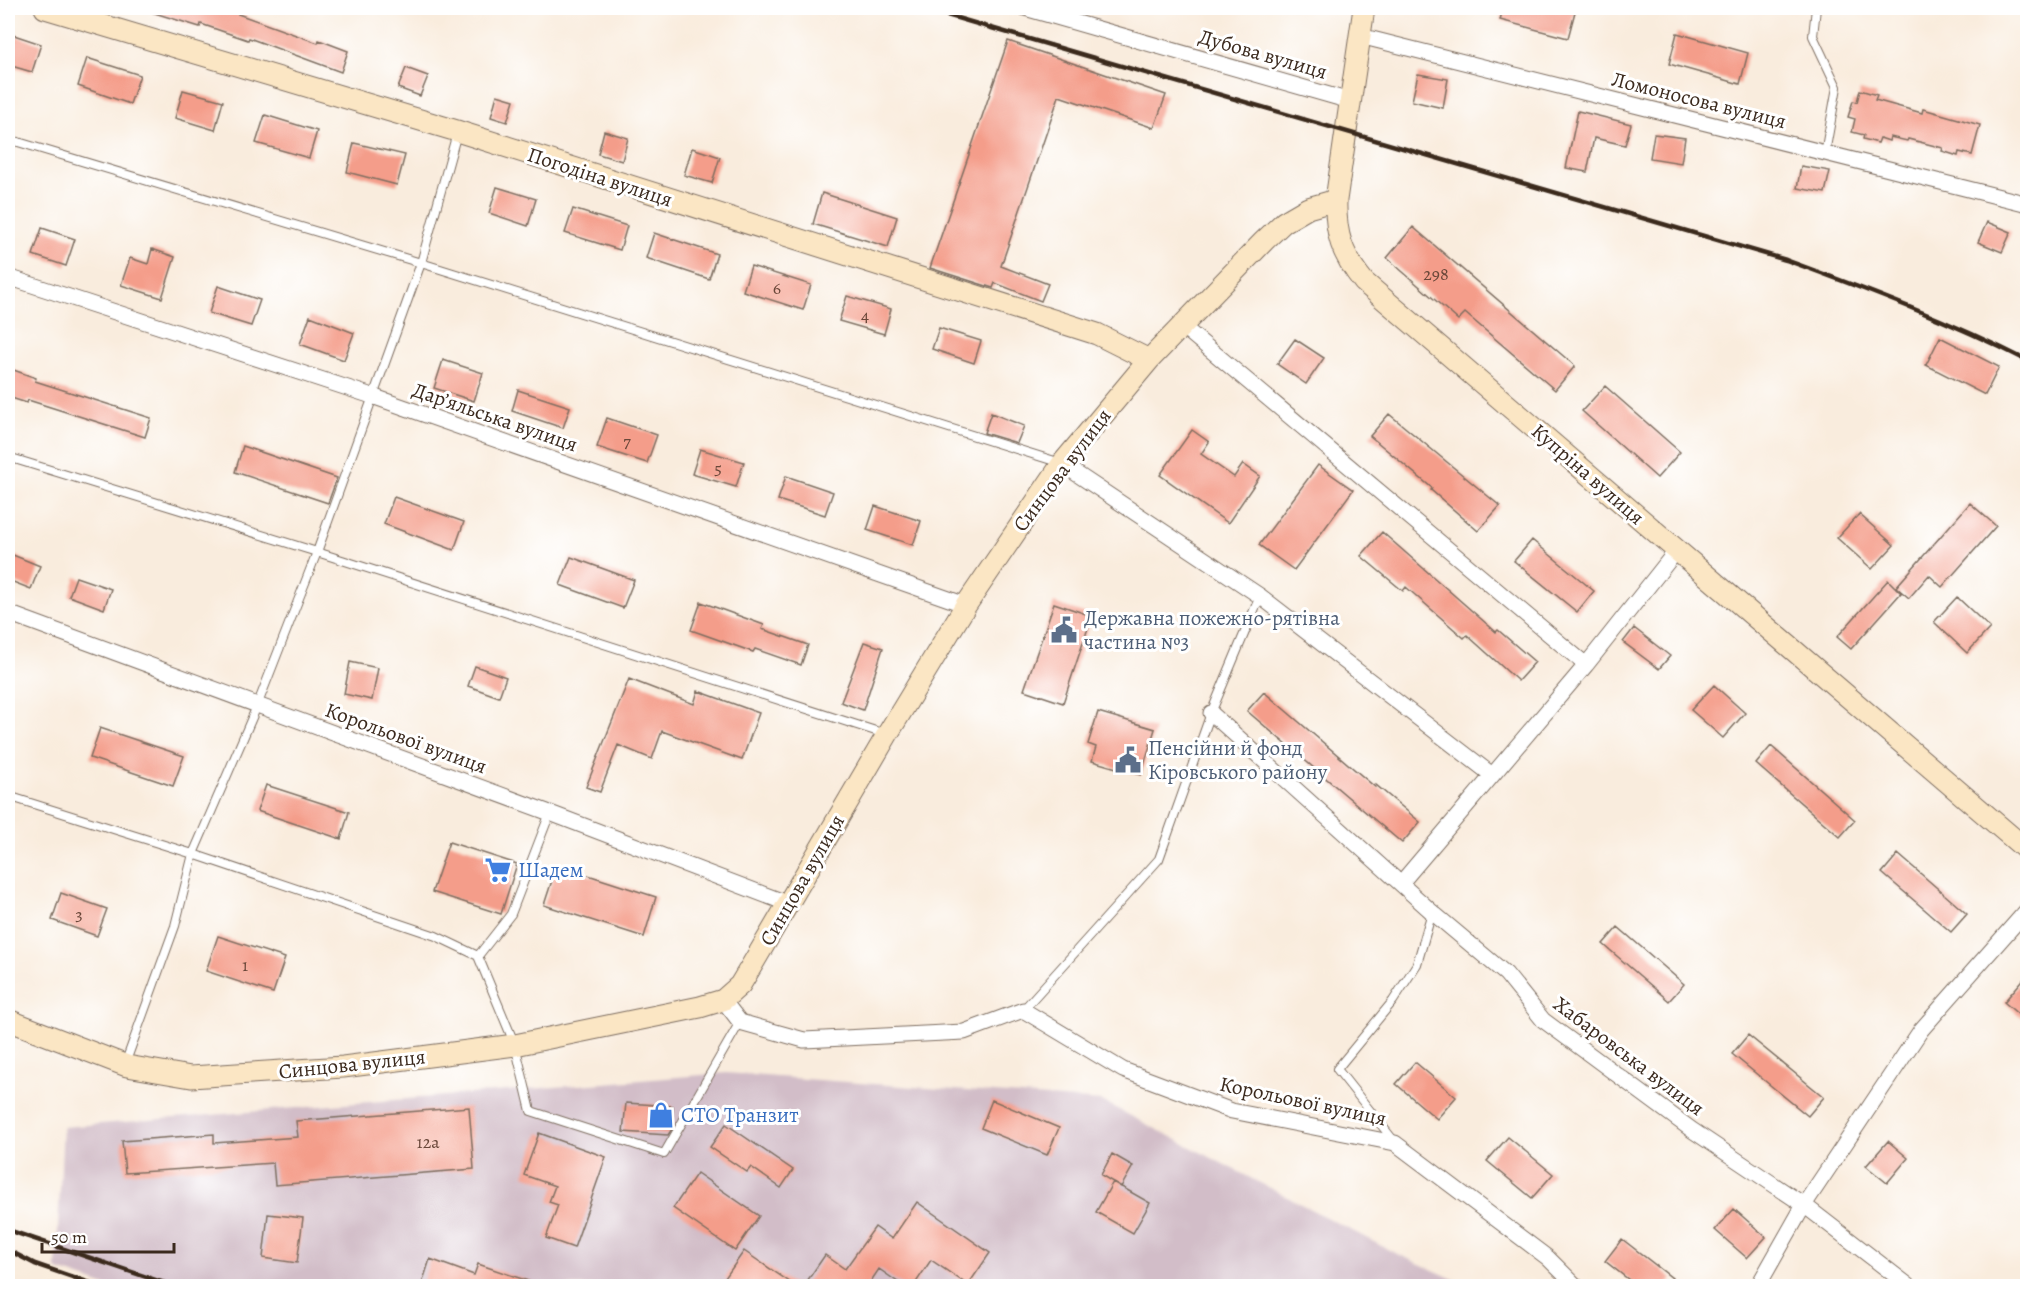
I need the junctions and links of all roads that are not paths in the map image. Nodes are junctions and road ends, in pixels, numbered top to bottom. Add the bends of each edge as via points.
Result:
1 (45, 8) edge
2 (1025, 8) edge
3 (1364, 8) edge
4 (1816, 8) edge
5 (1360, 36) junction
6 (1350, 100) junction
7 (457, 131) junction
8 (8, 139) edge
9 (1825, 153) junction
10 (1336, 200) junction
11 (2028, 204) edge
12 (421, 263) junction
13 (8, 277) edge
14 (1182, 326) junction
15 (1149, 360) junction
16 (372, 396) junction
17 (8, 457) edge
18 (1062, 464) junction
19 (1677, 550) junction
20 (317, 552) junction
21 (1260, 596) junction
22 (966, 604) junction
23 (8, 613) edge
24 (1586, 664) junction
25 (257, 706) junction
26 (1211, 713) junction
27 (887, 735) junction
28 (1492, 775) junction
29 (8, 796) edge
30 (550, 813) junction
31 (2028, 851) edge
32 (193, 854) junction
33 (1401, 883) junction
34 (789, 904) junction
35 (2028, 909) edge
36 (1432, 912) junction
37 (478, 956) junction
38 (723, 1000) junction
39 (1023, 1010) junction
40 (8, 1020) edge
41 (740, 1022) junction
42 (515, 1045) junction
43 (124, 1065) junction
44 (1395, 1143) junction
45 (1804, 1205) junction
46 (1576, 1287) edge
47 (1758, 1287) edge
48 (1909, 1287) edge

1 - 7 street, Погодіна вулиця
2 - 6 street, Дубова вулиця
3 - 5 street, Купріна вулиця
4 - 9 lane via 1813,36 1837,87
5 - 6 street, Купріна вулиця
5 - 9 street, Ломоносова вулиця
6 - 10 street, Купріна вулиця
7 - 12 lane
7 - 15 street, Погодіна вулиця via 1097,334
8 - 12 lane
9 - 11 street, Ломоносова вулиця
10 - 14 street, Синцова вулиця via 1308,208 1284,222
10 - 19 street, Купріна вулиця via 1340,243 1364,282
12 - 16 lane
12 - 18 lane
13 - 16 street, Дар’яльська вулиця
14 - 15 street, Синцова вулиця
14 - 24 street
15 - 18 street, Синцова вулиця
16 - 20 lane
16 - 22 street, Дар’яльська вулиця
17 - 20 lane
18 - 21 street
18 - 22 street, Синцова вулиця
19 - 24 street
19 - 31 street, Купріна вулиця
20 - 25 lane
20 - 27 lane
21 - 26 lane
21 - 28 street
22 - 27 street, Синцова вулиця
23 - 25 street, Корольової вулиця
24 - 28 street
25 - 30 street, Корольової вулиця
25 - 32 lane
26 - 33 street, Хабаровська вулиця
26 - 39 lane via 1159,859
27 - 34 street, Синцова вулиця
28 - 33 street
29 - 32 lane
30 - 34 street, Корольової вулиця
30 - 37 lane via 510,914
32 - 37 lane via 436,936
32 - 43 lane via 175,927
33 - 36 street, Хабаровська вулиця
34 - 38 street, Синцова вулиця via 740,985
35 - 45 street via 1921,1030
36 - 44 lane via 1417,964 1393,1002 1337,1069
36 - 45 street, Хабаровська вулиця via 1506,974 1543,1020 1692,1130
37 - 42 lane
38 - 41 street
38 - 42 street, Синцова вулиця
39 - 41 street via 964,1032 804,1040
39 - 44 street, Корольової вулиця via 1123,1070 1232,1112
40 - 43 street, Синцова вулиця
41 - 42 lane via 664,1154 531,1111
42 - 43 street, Синцова вулиця via 343,1067 191,1077
44 - 46 street, Корольової вулиця via 1548,1258
45 - 47 street
45 - 48 street, Хабаровська вулиця

